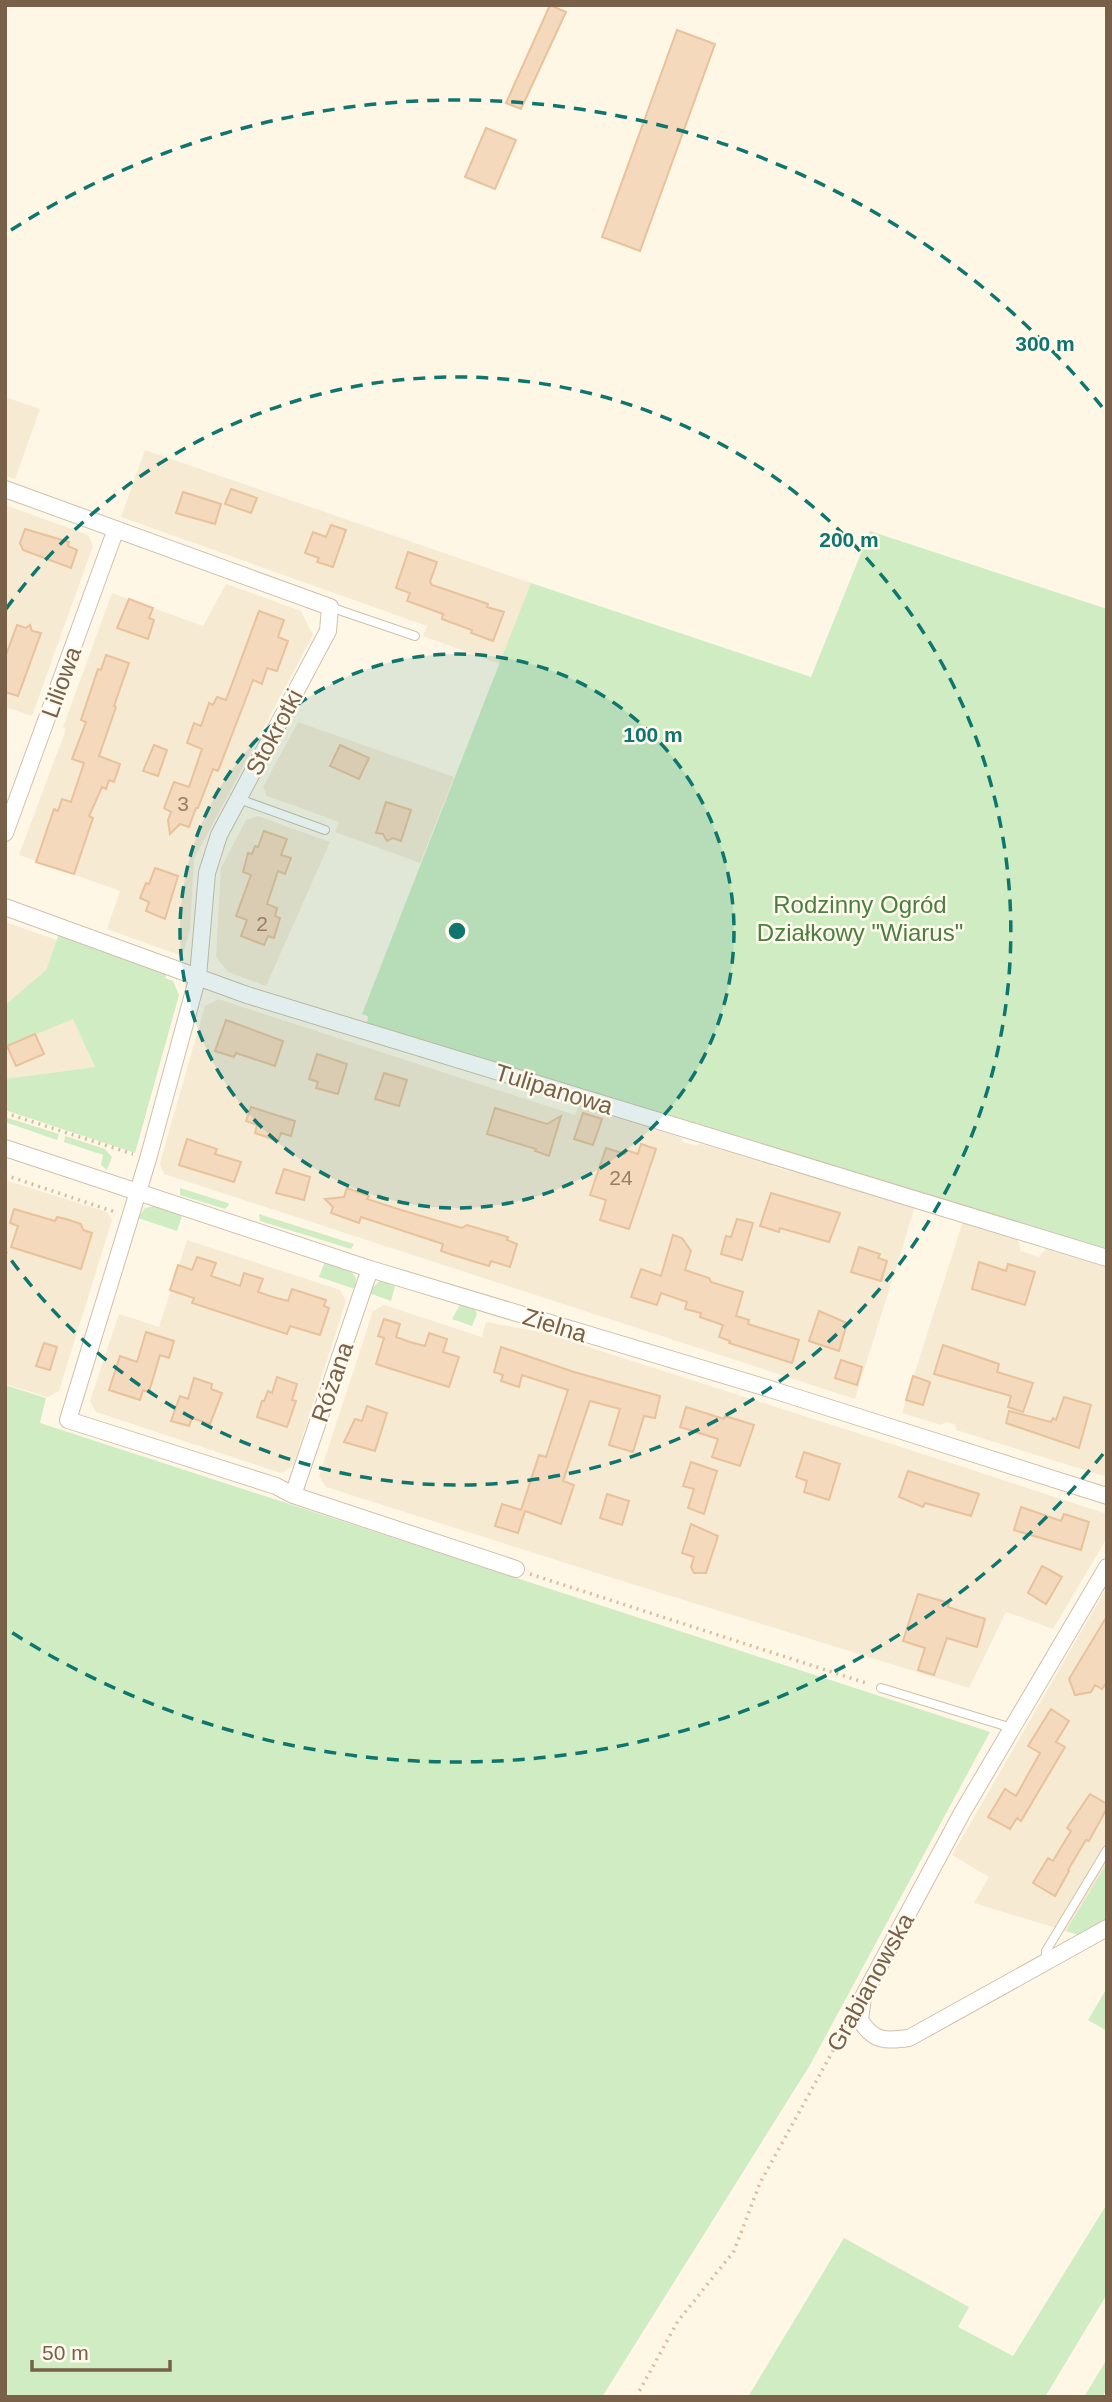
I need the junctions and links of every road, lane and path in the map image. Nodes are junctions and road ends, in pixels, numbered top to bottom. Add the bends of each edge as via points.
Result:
1 (5, 489) edge
2 (116, 529) junction
3 (330, 607) junction
4 (415, 636) dead end
5 (239, 799) junction
6 (325, 830) dead end
7 (5, 833) edge
8 (5, 907) edge
9 (198, 976) junction
10 (5, 1113) edge
11 (5, 1148) edge
12 (148, 1159) junction
13 (5, 1175) edge
14 (138, 1192) junction
15 (130, 1217) junction
16 (1107, 1258) edge
17 (370, 1269) junction
18 (293, 1495) junction
19 (1107, 1496) edge
20 (1107, 1567) edge
21 (516, 1569) joint
22 (881, 1688) joint
23 (1012, 1728) junction
24 (1107, 1850) edge
25 (1107, 1928) edge
26 (1046, 1962) junction
27 (863, 1997) junction
28 (636, 2397) edge

1 - 2 street
2 - 3 street
2 - 7 street, Liliowa
3 - 4 lane
3 - 5 street, Stokrotki via 328,631
5 - 6 lane
5 - 9 street, Stokrotki via 219,835 206,873
8 - 9 street, Tulipanowa
9 - 12 street, Stokrotki
9 - 16 street, Tulipanowa via 247,995
10 - 12 path
11 - 14 street, Zielna
12 - 14 street, Stokrotki
13 - 15 path
14 - 15 street, Stokrotki
14 - 17 street, Zielna
15 - 18 street, Stokrotki via 68,1420
17 - 18 street, Różana
17 - 19 street, Zielna
18 - 21 street
20 - 23 street, Grabianowska
21 - 22 path
22 - 23 lane
23 - 27 street, Grabianowska
24 - 26 lane via 1046,1951
25 - 26 street
26 - 27 street via 909,2038 886,2041 868,2032 860,2020
27 - 28 path, Grabianowska via 760,2183 734,2251 678,2321

